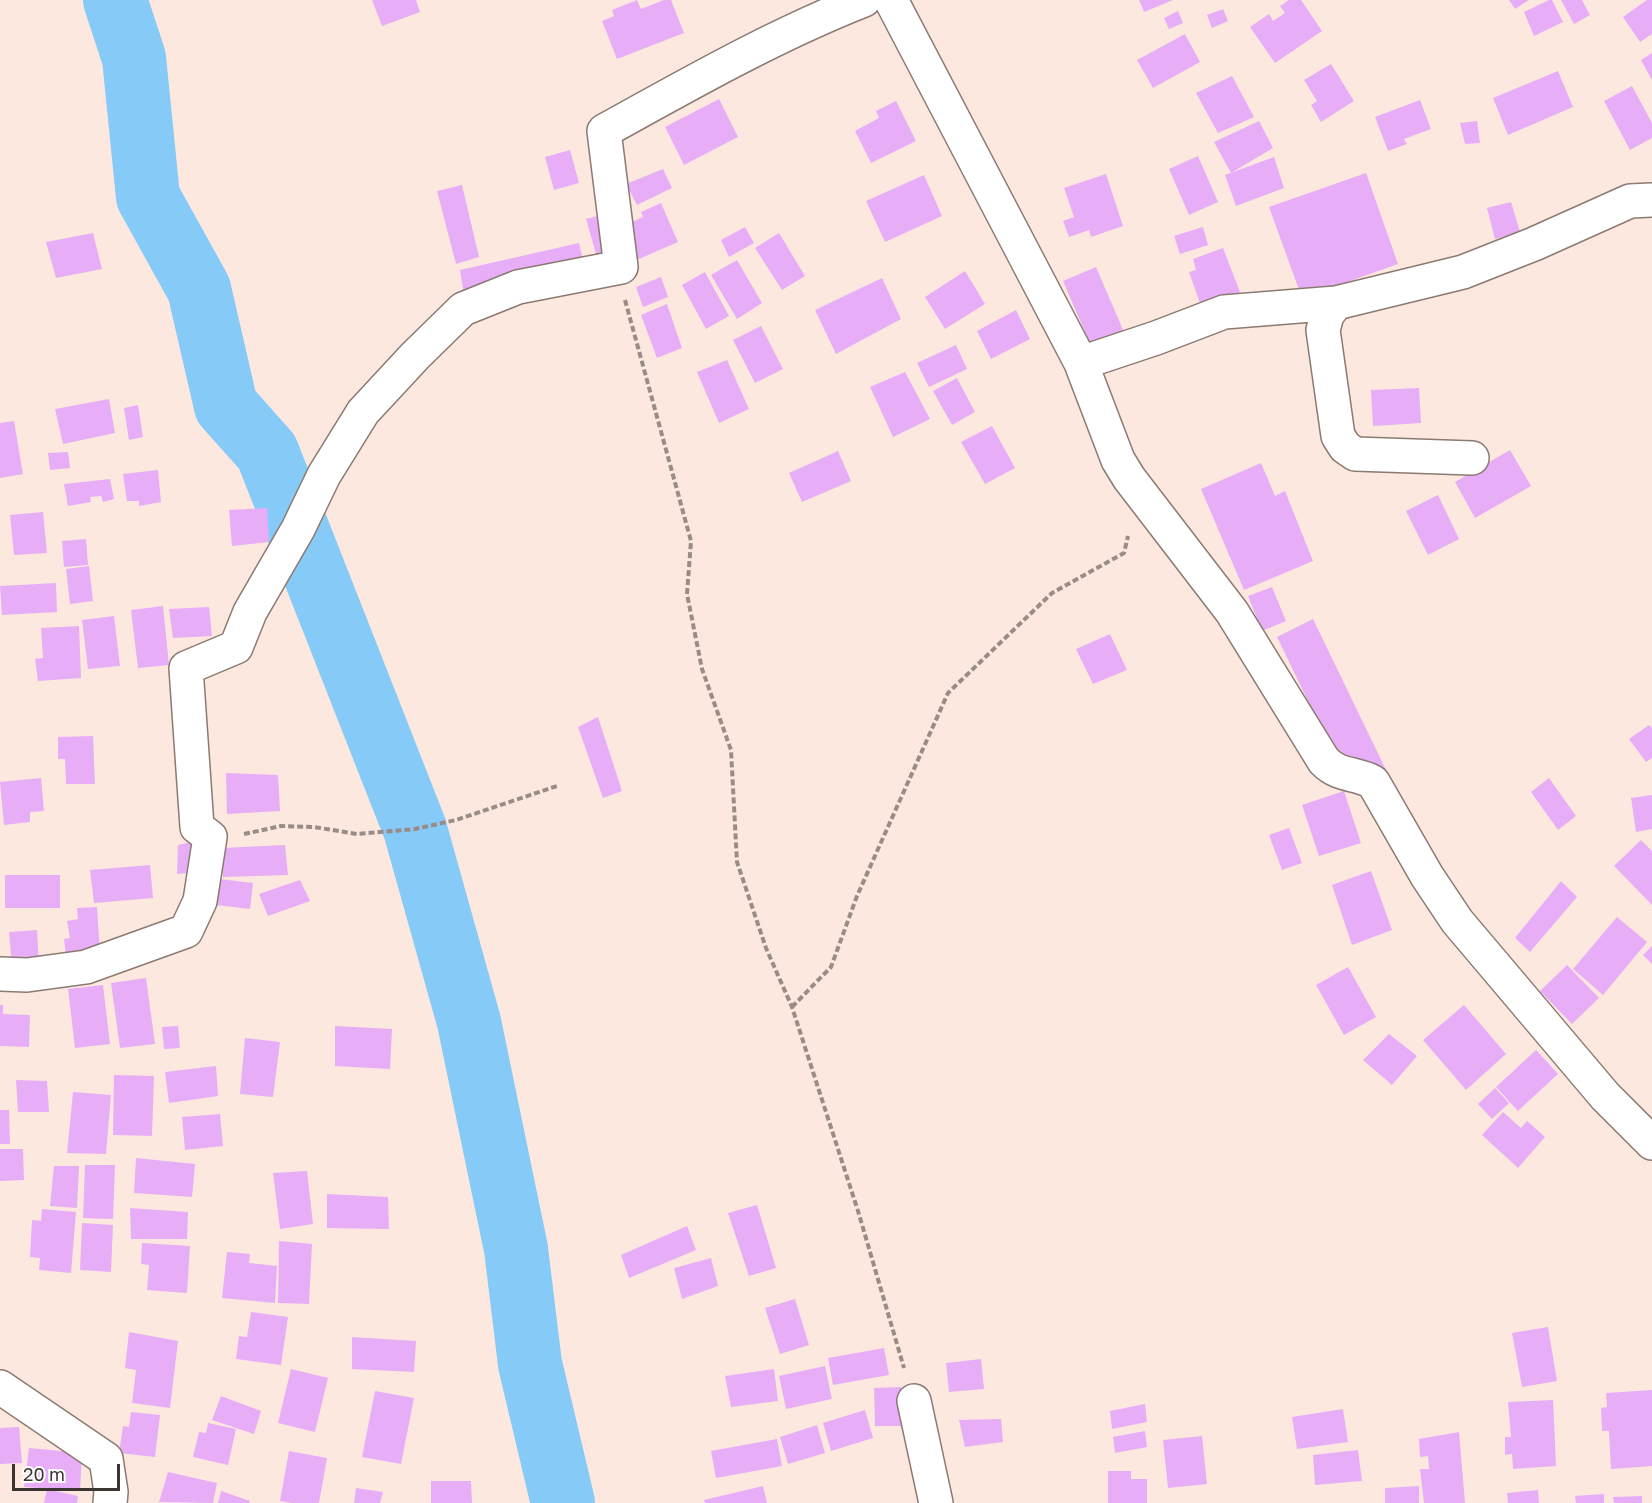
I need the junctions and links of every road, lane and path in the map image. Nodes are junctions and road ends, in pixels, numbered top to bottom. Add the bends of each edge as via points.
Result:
1 (864, 0) edge
2 (891, 0) edge
3 (1652, 200) edge
4 (621, 267) junction
5 (1336, 303) junction
6 (1081, 363) junction
7 (1472, 458) dead end
8 (1140, 492) junction
9 (557, 786) dead end
10 (210, 837) junction
11 (0, 974) edge
12 (792, 1007) junction
13 (1652, 1143) edge
14 (0, 1387) edge
15 (914, 1401) joint
16 (110, 1503) edge
17 (936, 1503) edge

1 - 4 street via 737,57 604,131
2 - 6 street
3 - 5 street via 1630,201 1463,272
4 - 10 street via 518,287 463,309 363,412 324,475 298,530 250,612 236,647 186,668 197,827
4 - 12 path via 621,284 691,541 687,594 702,669 731,750 737,862 766,948
5 - 6 street via 1224,312
5 - 7 street via 1323,330 1338,436 1345,447 1355,454
6 - 8 street via 1118,460
8 - 12 path via 1124,553 1052,593 948,693 857,896 831,967
8 - 13 street via 1232,612 1324,761 1341,774 1373,782 1457,921 1605,1096
9 - 10 path via 456,820 415,829 357,834 281,826
10 - 11 street via 200,901 186,931 86,967 27,975
12 - 15 path
14 - 16 street via 106,1459
15 - 17 street

